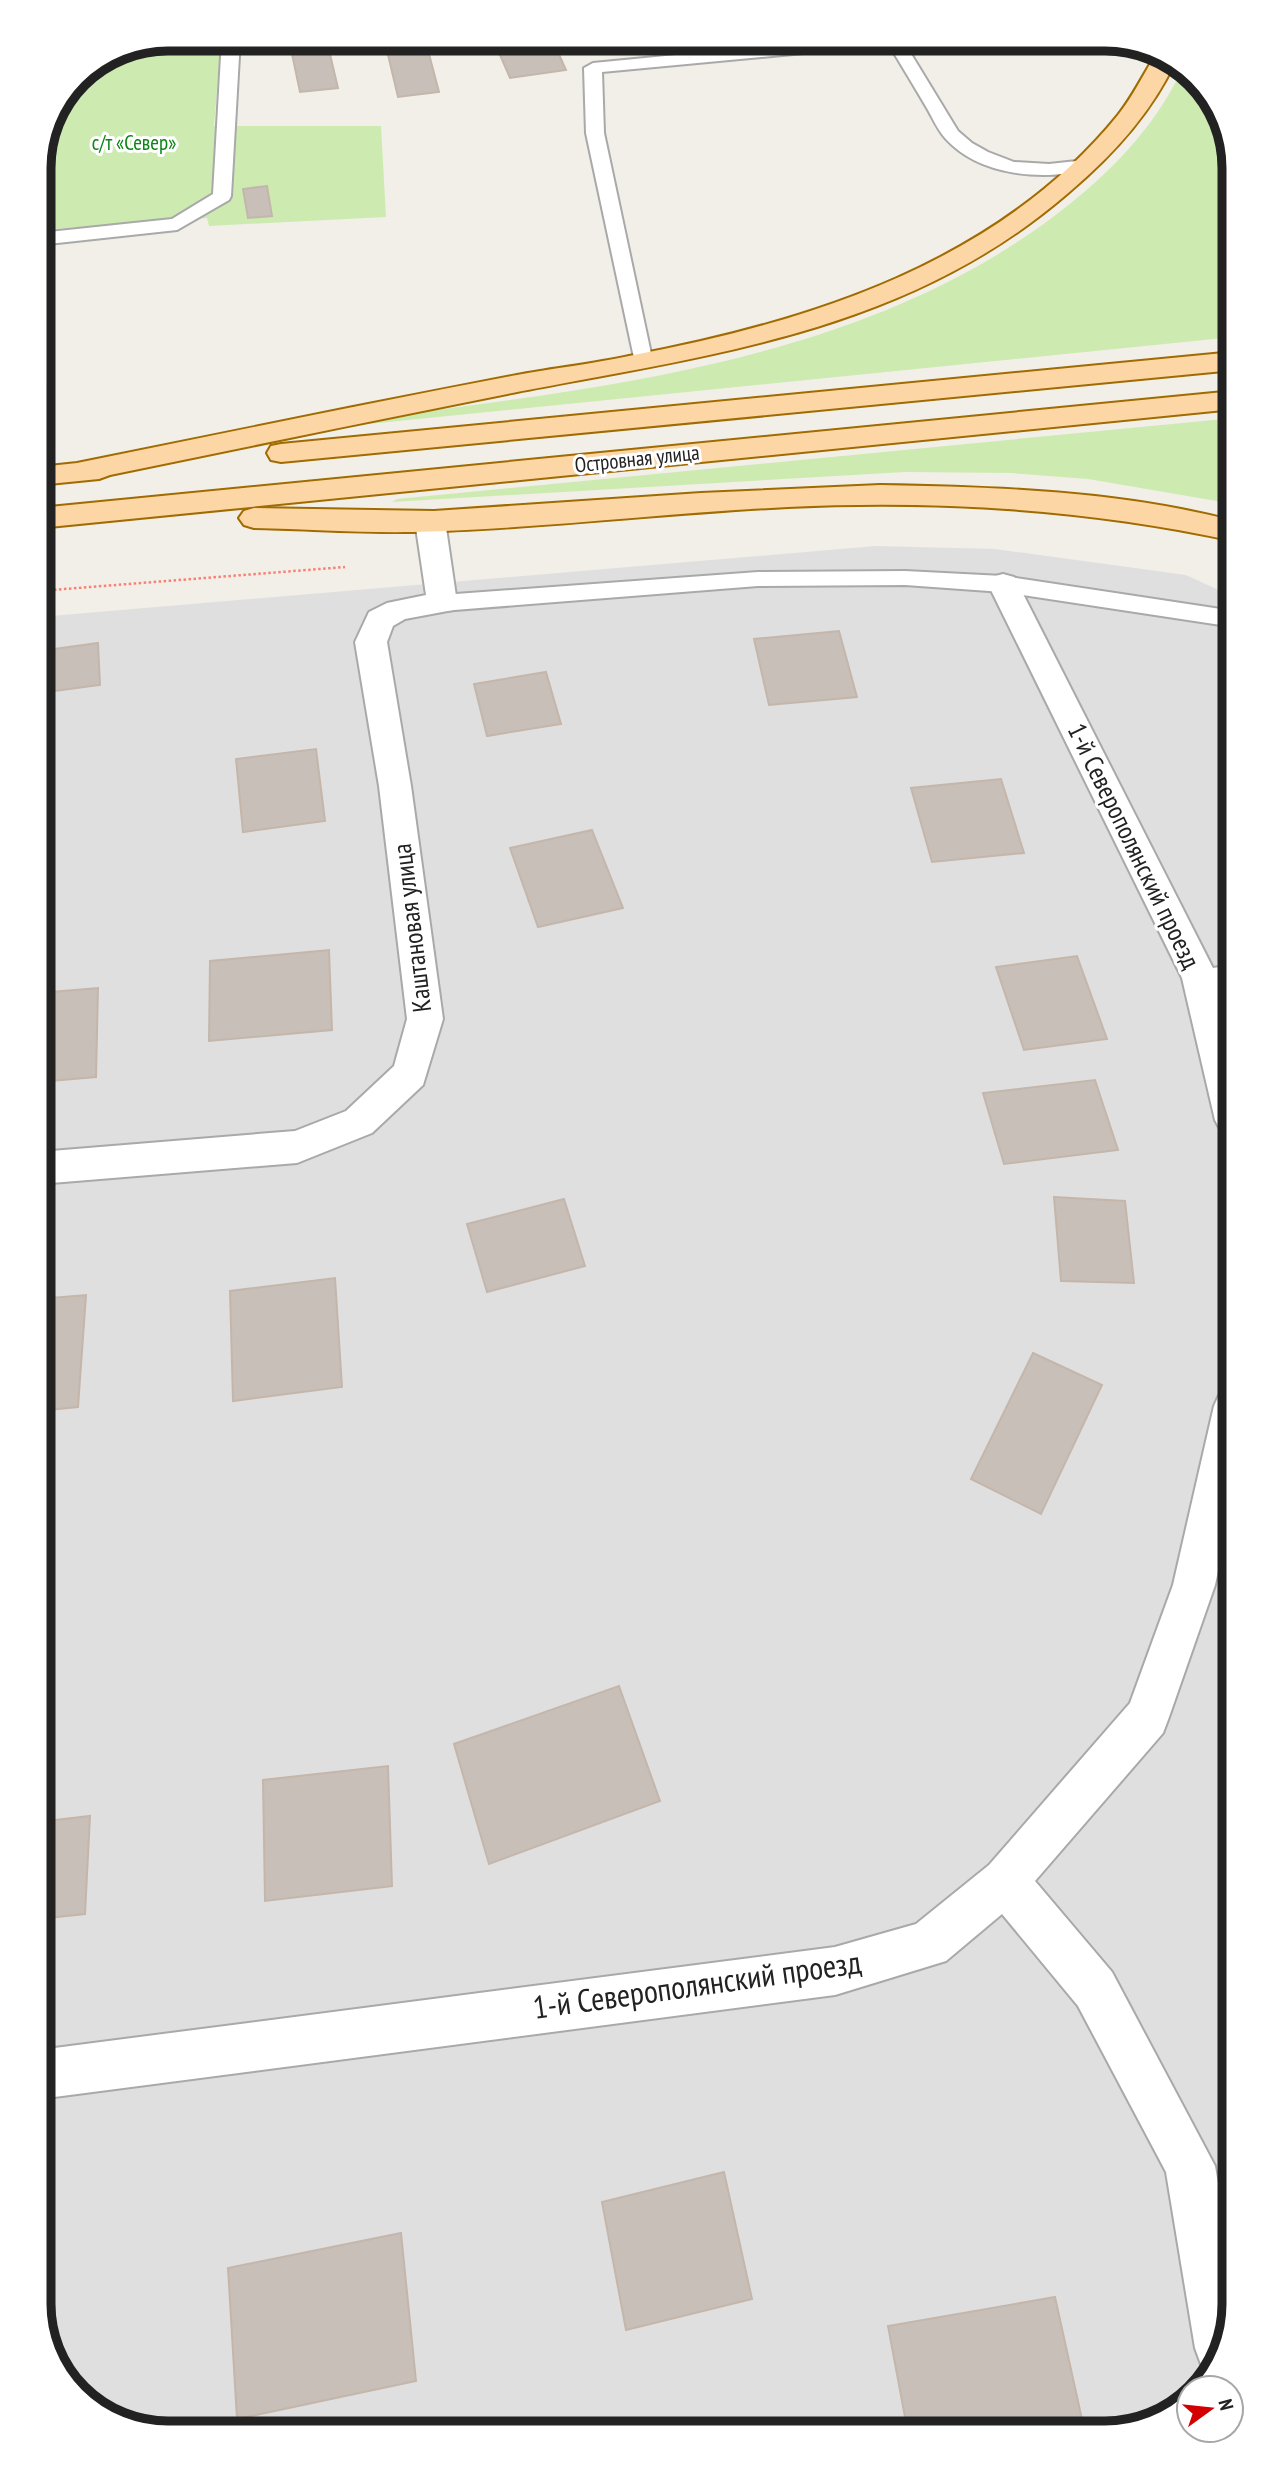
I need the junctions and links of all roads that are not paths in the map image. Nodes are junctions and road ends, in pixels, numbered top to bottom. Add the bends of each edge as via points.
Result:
1 (230, 51) edge
2 (769, 51) edge
3 (901, 51) edge
4 (1161, 65) edge
5 (1086, 164) junction
6 (51, 238) edge
7 (1222, 362) edge
8 (643, 363) junction
9 (1222, 401) edge
10 (73, 473) junction
11 (51, 475) edge
12 (73, 514) junction
13 (51, 516) edge
14 (430, 521) junction
15 (1222, 529) edge
16 (1003, 584) junction
17 (442, 603) junction
18 (1222, 617) edge
19 (1222, 976) edge
20 (1200, 978) junction
21 (1222, 1070) edge
22 (51, 1167) edge
23 (1222, 1460) edge
24 (1005, 1881) junction
25 (51, 2073) edge
26 (1218, 2333) edge

1 - 6 lane via 222,196 177,224
2 - 8 lane via 593,68 595,133
3 - 5 lane via 951,134 983,159 1031,170
4 - 5 main road via 1121,130
5 - 8 main road via 1016,225 898,289 835,315
7 - 10 main road, Островная улица
8 - 10 main road
9 - 12 main road, Островная улица
10 - 11 main road, Островная улица
12 - 13 main road, Островная улица
12 - 14 main road
14 - 15 main road via 785,498 915,495 1102,506
14 - 17 street
16 - 17 lane via 905,578 758,579
16 - 18 lane
16 - 20 street, 1-й Северополянский проезд
17 - 22 street, Каштановая улица via 398,610 380,620 371,642 425,1019 410,1074 359,1122 297,1147
19 - 20 lane
20 - 21 street, 1-й Северополянский проезд
23 - 24 street, 1-й Северополянский проезд via 1194,1585 1147,1717
24 - 25 street, 1-й Северополянский проезд via 929,1944 835,1971
24 - 26 street via 1095,1989 1190,2166

